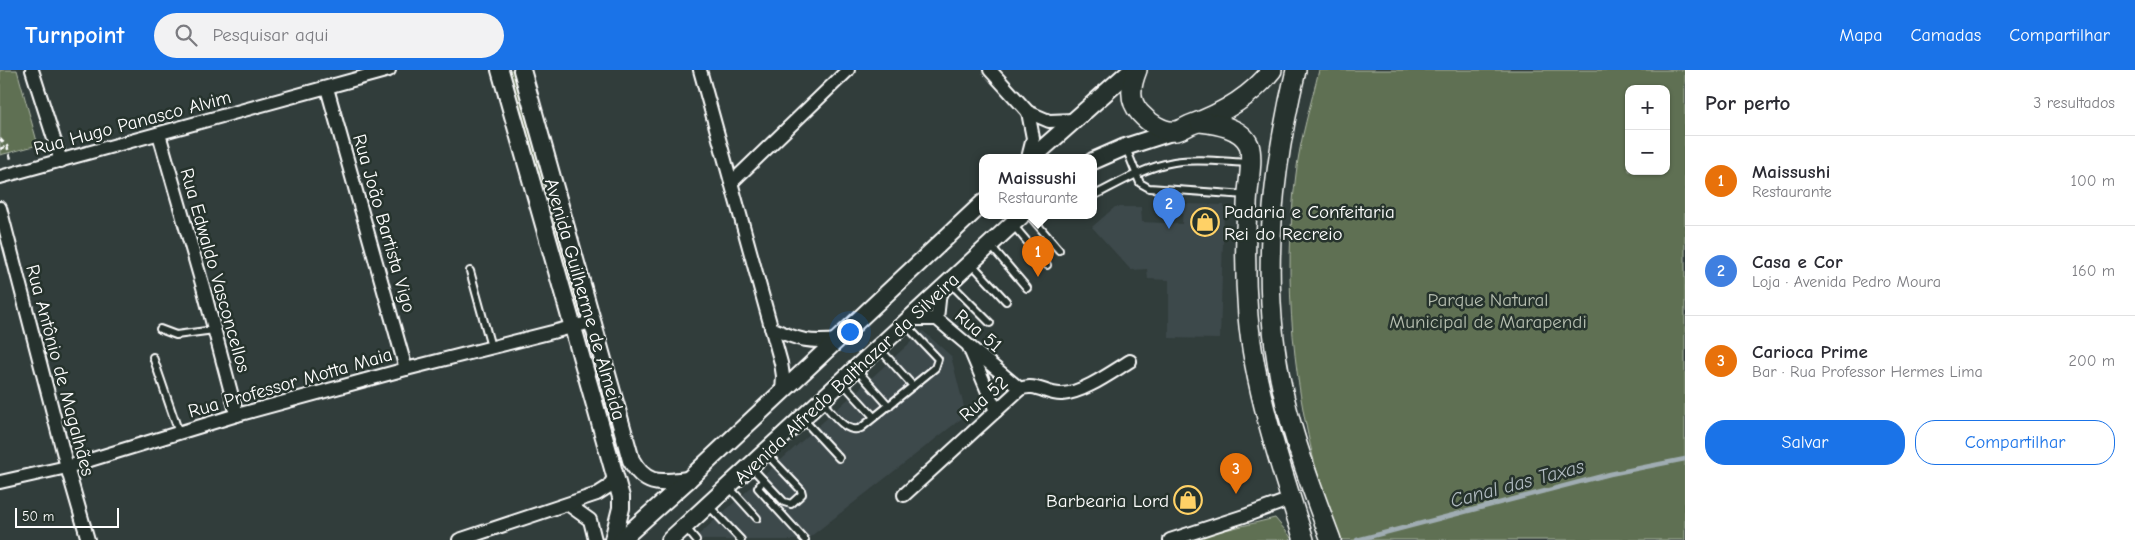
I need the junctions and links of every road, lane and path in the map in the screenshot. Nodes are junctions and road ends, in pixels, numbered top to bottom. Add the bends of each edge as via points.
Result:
1 (32, 70) edge
2 (389, 70) edge
3 (500, 70) edge
4 (522, 70) edge
5 (700, 70) edge
6 (848, 70) edge
7 (990, 70) edge
8 (1131, 70) edge
9 (1138, 70) edge
10 (1272, 70) edge
11 (1296, 70) edge
12 (327, 88) junction
13 (1028, 112) junction
14 (1074, 120) junction
15 (1200, 122) junction
16 (1175, 131) junction
17 (159, 134) junction
18 (0, 139) edge
19 (7, 146) junction
20 (1125, 147) junction
21 (0, 148) edge
22 (1029, 154) edge
23 (1036, 154) edge
24 (1097, 159) edge
25 (61, 161) junction
26 (1250, 163) junction
27 (15, 173) junction
28 (1136, 174) junction
29 (0, 177) edge
30 (731, 183) junction
31 (1097, 194) edge
32 (1247, 195) junction
33 (979, 207) edge
34 (0, 208) edge
35 (1033, 219) edge
36 (1017, 220) edge
37 (990, 245) junction
38 (1059, 250) dead end
39 (970, 262) junction
40 (1047, 265) dead end
41 (470, 271) dead end
42 (944, 287) junction
43 (1028, 288) dead end
44 (1006, 301) dead end
45 (937, 319) junction
46 (908, 321) junction
47 (592, 322) junction
48 (990, 323) dead end
49 (573, 327) junction
50 (771, 328) junction
51 (160, 329) dead end
52 (214, 330) junction
53 (838, 340) junction
54 (968, 345) junction
55 (490, 347) junction
56 (879, 348) junction
57 (153, 357) dead end
58 (1130, 361) dead end
59 (406, 369) junction
60 (856, 369) junction
61 (842, 382) junction
62 (913, 386) junction
63 (1020, 389) junction
64 (782, 392) junction
65 (822, 401) junction
66 (889, 406) junction
67 (996, 411) junction
68 (236, 415) junction
69 (802, 418) junction
70 (874, 418) junction
71 (179, 433) junction
72 (766, 452) junction
73 (840, 458) dead end
74 (750, 466) junction
75 (67, 467) junction
76 (616, 475) junction
77 (688, 480) junction
78 (763, 480) junction
79 (0, 482) edge
80 (729, 486) junction
81 (904, 495) dead end
82 (1292, 503) junction
83 (707, 504) junction
84 (569, 505) junction
85 (757, 518) dead end
86 (684, 526) junction
87 (88, 540) edge
88 (458, 540) edge
89 (595, 540) edge
90 (613, 540) edge
91 (621, 540) edge
92 (670, 540) edge
93 (696, 540) edge
94 (741, 540) edge
95 (805, 540) edge
96 (1170, 540) edge
97 (1304, 540) edge
98 (1331, 540) edge

1 - 25 street
2 - 12 street, Rua Hugo Panasco Alvim
3 - 49 street, Avenida Guilherme de Almeida
4 - 47 street, Avenida Guilherme de Almeida
5 - 30 street
6 - 30 street
7 - 13 street
8 - 14 street
9 - 16 main road via 1131,88 1136,109 1158,127
10 - 15 main road via 1238,103
11 - 98 main road via 1284,120 1275,184 1271,250 1273,329 1283,393
12 - 17 street, Rua Hugo Panasco Alvim
12 - 59 street, Rua João Bartista Vigo
13 - 14 street via 1049,121
13 - 22 street via 1033,138
14 - 23 street
15 - 16 main road
15 - 26 main road via 1225,126 1243,137 1249,146
16 - 20 street
17 - 25 street, Rua Hugo Panasco Alvim
17 - 52 street, Rua Edwaldo Vasconcellos
18 - 19 path
19 - 21 path
19 - 27 path
20 - 24 street
20 - 28 lane
25 - 27 street, Rua Hugo Panasco Alvim
26 - 28 lane via 1176,162
26 - 32 main road
27 - 29 street, Rua Hugo Panasco Alvim
28 - 31 lane
28 - 32 lane via 1143,185 1159,190
30 - 50 street
32 - 82 main road via 1248,317 1255,366
33 - 53 street, Avenida Alfredo Balthazar da Silveira
34 - 75 street, Rua Antônio de Magalhães
35 - 38 lane
36 - 37 street, Avenida Alfredo Balthazar da Silveira
36 - 40 lane
37 - 39 street, Avenida Alfredo Balthazar da Silveira
37 - 43 lane
39 - 42 street, Avenida Alfredo Balthazar da Silveira
39 - 44 lane
41 - 55 lane
42 - 45 street, Rua 51
42 - 46 street, Avenida Alfredo Balthazar da Silveira
42 - 48 lane
45 - 46 street, Rua 51
45 - 54 street, Rua 51
46 - 56 street, Avenida Alfredo Balthazar da Silveira
46 - 62 lane via 938,359 935,368
47 - 49 street, Rua Professor Motta Maia
47 - 77 street, Avenida Guilherme de Almeida via 630,460 648,480 659,483
49 - 55 street, Rua Professor Motta Maia
49 - 76 street, Avenida Guilherme de Almeida
50 - 53 street via 815,342
50 - 64 street via 783,376
51 - 52 lane via 176,336
52 - 68 street, Rua Edwaldo Vasconcellos
53 - 64 street, Avenida Alfredo Balthazar da Silveira
54 - 63 street, Rua 51
54 - 67 street
55 - 59 street, Rua Professor Motta Maia
56 - 60 street, Avenida Alfredo Balthazar da Silveira
56 - 62 lane
57 - 71 lane
58 - 63 street, Rua 52 via 1099,381 1066,394 1030,386
59 - 68 street, Rua Professor Motta Maia
60 - 61 street, Avenida Alfredo Balthazar da Silveira
60 - 66 lane
61 - 65 street, Avenida Alfredo Balthazar da Silveira
61 - 70 lane
62 - 66 lane
63 - 67 street, Rua 52
64 - 77 street, Avenida Alfredo Balthazar da Silveira
65 - 69 street, Avenida Alfredo Balthazar da Silveira
65 - 70 lane via 849,429 861,428
66 - 70 lane
67 - 81 street, Rua 52
68 - 71 street, Rua Professor Motta Maia
69 - 72 street, Avenida Alfredo Balthazar da Silveira
69 - 73 lane
71 - 75 street, Rua Professor Motta Maia
72 - 74 street, Avenida Alfredo Balthazar da Silveira
72 - 78 lane via 802,494 787,504
74 - 78 lane
74 - 80 street, Avenida Alfredo Balthazar da Silveira
75 - 79 street, Rua Professor Motta Maia
75 - 87 street, Rua Antônio de Magalhães
76 - 84 street via 605,490
76 - 90 street, Avenida Guilherme de Almeida via 621,501
77 - 91 street, Avenida Alfredo Balthazar da Silveira
78 - 95 lane via 758,488
80 - 83 street, Avenida Alfredo Balthazar da Silveira
80 - 85 lane
82 - 96 street
82 - 97 main road
83 - 86 street, Avenida Alfredo Balthazar da Silveira
83 - 94 lane
84 - 88 street
84 - 89 street via 590,520
86 - 92 street, Avenida Alfredo Balthazar da Silveira
86 - 93 lane

